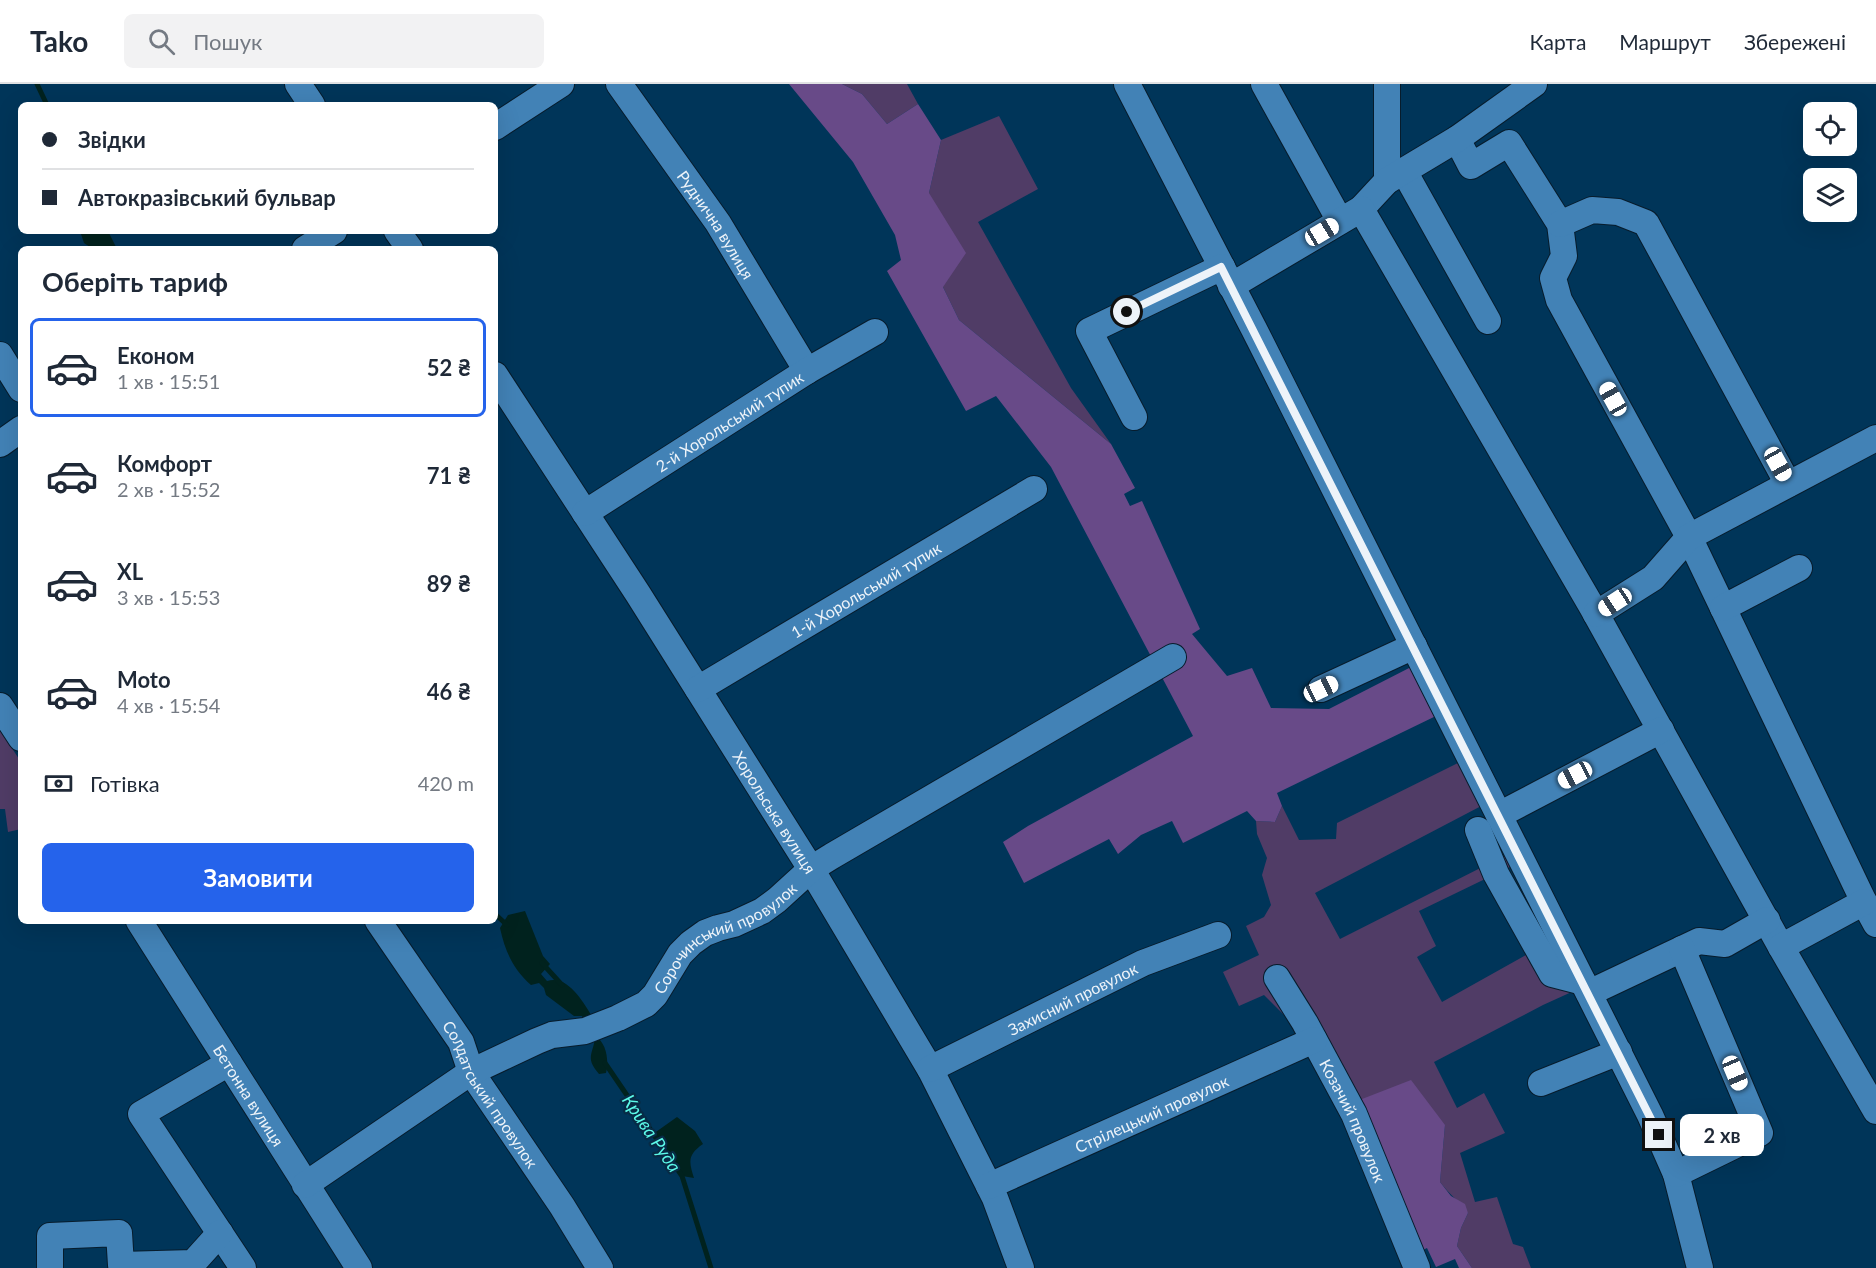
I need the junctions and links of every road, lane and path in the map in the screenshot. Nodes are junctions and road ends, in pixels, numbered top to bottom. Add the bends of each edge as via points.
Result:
1 (298, 84) edge
2 (561, 84) edge
3 (619, 84) edge
4 (1127, 84) edge
5 (1264, 84) edge
6 (1534, 84) edge
7 (1381, 89) edge
8 (310, 102) edge
9 (498, 126) edge
10 (1457, 139) junction
11 (1395, 176) junction
12 (1351, 215) junction
13 (1560, 224) junction
14 (329, 234) edge
15 (310, 246) edge
16 (1226, 276) junction
17 (1488, 321) dead end
18 (875, 332) dead end
19 (0, 355) edge
20 (807, 370) junction
21 (498, 380) edge
22 (18, 384) edge
23 (1134, 417) dead end
24 (18, 431) edge
25 (1876, 438) edge
26 (0, 444) edge
27 (1788, 484) junction
28 (1034, 489) dead end
29 (585, 513) junction
30 (1689, 537) junction
31 (1799, 568) dead end
32 (1722, 608) junction
33 (1596, 614) junction
34 (1414, 646) junction
35 (1173, 657) dead end
36 (698, 689) junction
37 (1321, 689) dead end
38 (0, 706) edge
39 (1661, 730) junction
40 (18, 733) edge
41 (1499, 815) junction
42 (1478, 830) dead end
43 (811, 869) junction
44 (1864, 902) junction
45 (1767, 920) junction
46 (141, 924) edge
47 (380, 924) edge
48 (1876, 924) edge
49 (1218, 935) dead end
50 (1781, 946) junction
51 (1682, 948) junction
52 (1277, 978) dead end
53 (1586, 988) junction
54 (1314, 1040) junction
55 (1618, 1052) junction
56 (229, 1063) junction
57 (930, 1069) junction
58 (471, 1072) junction
59 (1541, 1083) dead end
60 (1875, 1107) edge
61 (1676, 1174) junction
62 (306, 1185) junction
63 (989, 1186) junction
64 (220, 1233) junction
65 (1414, 1267) edge
66 (50, 1268) edge
67 (243, 1268) edge
68 (359, 1268) edge
69 (600, 1268) edge
70 (1022, 1268) edge
71 (1700, 1268) edge

1 - 8 street
2 - 9 street
3 - 20 street, Руднична вулиця via 718,223
4 - 16 street
5 - 12 street
6 - 10 street
7 - 11 street
10 - 11 street
10 - 13 street via 1471,166 1509,143
11 - 12 street
11 - 17 street
12 - 16 street
12 - 33 street
13 - 27 street via 1593,210 1618,212 1646,223
13 - 30 street via 1564,256 1553,278 1559,300
14 - 15 street
16 - 23 street via 1089,331
16 - 34 street
18 - 20 street, 2-й Хорольський тупик
19 - 22 street
20 - 29 street, 2-й Хорольський тупик
21 - 29 street, Хорольська вулиця
24 - 26 street
25 - 27 street
27 - 30 street
28 - 36 street, 1-й Хорольський тупик
29 - 36 street, Хорольська вулиця
30 - 32 street
30 - 33 street via 1653,578
31 - 32 street
32 - 44 street
33 - 39 street
34 - 37 street
34 - 41 street
35 - 43 street, Сорочинський провулок
36 - 43 street, Хорольська вулиця
38 - 40 street
39 - 41 street
39 - 45 street
41 - 53 street
42 - 53 street via 1496,874 1552,974
43 - 57 street, Хорольська вулиця
43 - 58 street, Сорочинський провулок via 762,911 705,933 691,943 646,1004 585,1031 552,1035
44 - 48 street
44 - 50 street
45 - 50 street
45 - 51 street via 1725,944 1699,940
46 - 56 street, Бетонна вулиця
47 - 58 street, Солдатський провулок via 461,1042
49 - 57 street, Захисний провулок via 1143,963
50 - 60 street
51 - 53 street
51 - 61 street via 1760,1133
52 - 54 street, Козачий провулок
53 - 55 street
54 - 63 street, Стрілецький провулок
54 - 65 street, Козачий провулок via 1354,1114
55 - 59 street
55 - 61 street
56 - 62 street, Бетонна вулиця
56 - 64 street via 141,1114
57 - 63 street, Хорольська вулиця
58 - 62 street, Сорочинський провулок
58 - 69 street, Солдатський провулок
61 - 71 street
62 - 68 street, Бетонна вулиця
63 - 70 street, Хорольська вулиця
64 - 66 street via 192,1263 121,1265 119,1233 50,1236
64 - 67 street

